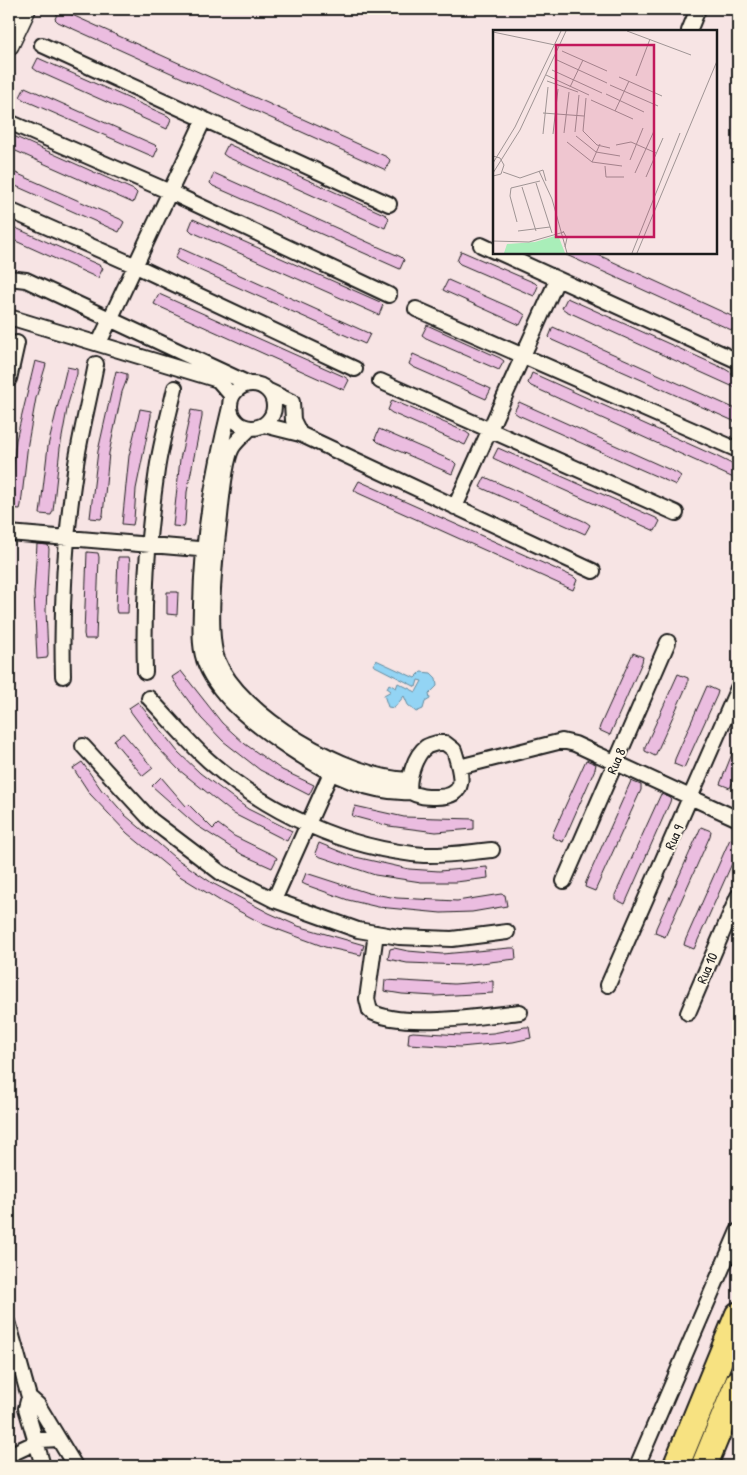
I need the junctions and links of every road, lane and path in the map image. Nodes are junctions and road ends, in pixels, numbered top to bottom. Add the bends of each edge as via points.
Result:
1 (698, 9) edge
2 (21, 10) edge
3 (689, 30) edge
4 (9, 45) edge
5 (42, 45) dead end
6 (204, 119) junction
7 (9, 122) edge
8 (170, 192) junction
9 (389, 204) dead end
10 (9, 210) edge
11 (480, 245) dead end
12 (493, 251) edge
13 (502, 254) edge
14 (136, 266) junction
15 (9, 278) edge
16 (557, 280) junction
17 (389, 295) dead end
18 (416, 308) dead end
19 (9, 317) edge
20 (111, 320) junction
21 (17, 342) dead end
22 (99, 343) junction
23 (524, 355) junction
24 (738, 361) edge
25 (96, 364) dead end
26 (355, 370) dead end
27 (9, 379) edge
28 (380, 382) dead end
29 (249, 384) junction
30 (175, 388) dead end
31 (269, 391) junction
32 (231, 402) junction
33 (257, 427) junction
34 (490, 429) junction
35 (300, 434) junction
36 (738, 450) edge
37 (455, 507) junction
38 (676, 513) dead end
39 (9, 533) edge
40 (67, 538) junction
41 (148, 544) junction
42 (209, 550) junction
43 (593, 571) dead end
44 (668, 642) dead end
45 (145, 672) dead end
46 (62, 676) dead end
47 (738, 688) edge
48 (149, 698) dead end
49 (83, 746) dead end
50 (615, 762) junction
51 (334, 767) junction
52 (459, 767) junction
53 (409, 786) junction
54 (692, 797) junction
55 (738, 819) edge
56 (308, 824) junction
57 (492, 850) dead end
58 (564, 881) dead end
59 (738, 896) edge
60 (274, 900) junction
61 (507, 932) dead end
62 (376, 933) junction
63 (608, 986) dead end
64 (520, 1012) dead end
65 (688, 1013) dead end
66 (738, 1231) edge
67 (738, 1316) edge
68 (9, 1325) edge
69 (738, 1383) edge
70 (29, 1397) junction
71 (58, 1439) junction
72 (36, 1443) junction
73 (9, 1455) edge
74 (43, 1466) edge
75 (75, 1466) edge
76 (637, 1466) edge
77 (676, 1466) edge
78 (704, 1466) edge

1 - 3 street
2 - 4 street
5 - 6 street
6 - 8 street
6 - 9 street
7 - 8 street
8 - 14 street
8 - 17 street
10 - 14 street
11 - 12 street
13 - 16 street
14 - 20 street
14 - 26 street
15 - 20 street via 26,280
16 - 23 street
16 - 24 street
18 - 23 street
19 - 22 street
20 - 22 street
20 - 29 street
21 - 27 street
22 - 32 street via 218,380
23 - 34 street
23 - 36 street
25 - 40 street via 76,464
28 - 34 street
29 - 31 street via 260,385
29 - 32 street via 239,388
30 - 41 street via 158,468
31 - 33 street via 274,400 274,411 270,420
31 - 35 street via 292,402 293,420
32 - 33 street via 236,421
32 - 42 street via 211,488
33 - 35 street
33 - 42 street via 232,448
34 - 37 street
34 - 38 street
35 - 37 street
37 - 43 street
39 - 40 street
40 - 41 street
40 - 46 street via 61,613
41 - 42 street
41 - 45 street
42 - 51 street via 200,643 206,665 218,684 253,723 315,766
44 - 50 street, Rua 8
47 - 54 street, Rua 9
48 - 56 street via 209,761 261,800
49 - 60 street via 151,820 221,872
50 - 52 street via 562,741
50 - 54 street
50 - 58 street, Rua 8
51 - 53 street via 349,781 395,793
51 - 56 street
52 - 53 street via 461,782 458,791 450,797 420,797
52 - 53 street via 454,750 445,744 426,746
54 - 55 street
54 - 63 street, Rua 9
56 - 57 street via 364,846 426,855
56 - 60 street
59 - 65 street, Rua 10
60 - 62 street via 358,930
61 - 62 street via 452,939
62 - 64 street via 367,999 370,1010 380,1017 440,1020
66 - 76 street
67 - 77 highway
68 - 70 street
69 - 78 highway
70 - 71 street via 38,1405
70 - 72 street via 26,1408
71 - 72 street via 47,1438
71 - 75 street
72 - 73 street
72 - 74 street

